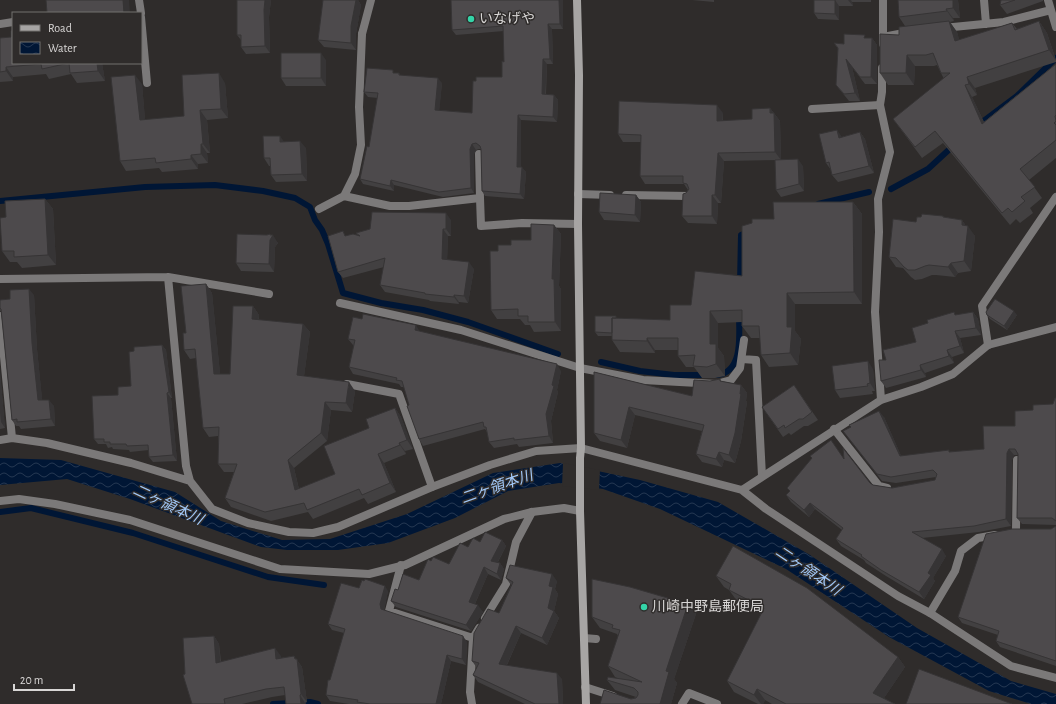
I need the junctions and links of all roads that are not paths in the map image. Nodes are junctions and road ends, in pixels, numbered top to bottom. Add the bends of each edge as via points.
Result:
1 (139, 0) edge
2 (372, 0) edge
3 (578, 0) edge
4 (883, 0) edge
5 (984, 0) edge
6 (1048, 0) edge
7 (1051, 10) junction
8 (141, 12) edge
9 (12, 22) edge
10 (0, 24) edge
11 (986, 24) junction
12 (1056, 27) edge
13 (934, 28) edge
14 (919, 30) edge
15 (142, 36) edge
16 (882, 37) junction
17 (147, 83) dead end
18 (880, 105) junction
19 (812, 109) dead end
20 (479, 154) edge
21 (578, 194) junction
22 (344, 196) junction
23 (689, 196) edge
24 (1056, 197) edge
25 (480, 198) junction
26 (319, 209) dead end
27 (578, 224) junction
28 (168, 277) junction
29 (0, 279) edge
30 (269, 294) dead end
31 (340, 303) dead end
32 (0, 316) edge
33 (1056, 327) edge
34 (744, 340) edge
35 (988, 345) junction
36 (742, 359) junction
37 (580, 368) junction
38 (347, 384) edge
39 (881, 400) junction
40 (834, 429) junction
41 (12, 438) junction
42 (0, 440) edge
43 (581, 448) junction
44 (1017, 460) edge
45 (762, 476) junction
46 (190, 481) junction
47 (432, 487) junction
48 (896, 489) edge
49 (742, 490) junction
50 (0, 502) edge
51 (580, 511) junction
52 (532, 512) junction
53 (403, 565) junction
54 (930, 613) junction
55 (473, 638) junction
56 (584, 638) junction
57 (596, 638) dead end
58 (1056, 678) edge
59 (585, 687) junction
60 (618, 697) edge
61 (472, 704) edge
62 (586, 704) edge
63 (682, 704) edge
64 (717, 704) edge

1 - 8 street
2 - 22 street via 362,34 359,107 361,145 355,174
3 - 21 street
4 - 16 street
5 - 11 street
6 - 7 street
7 - 11 street
7 - 12 street
9 - 10 street
11 - 13 street
14 - 16 street
15 - 17 street
16 - 18 street
18 - 19 street
18 - 39 street via 890,152 878,199 875,312
20 - 25 street
21 - 23 street
21 - 27 street
22 - 25 street via 390,206
22 - 26 street
24 - 35 street via 982,306
25 - 27 street via 481,226 522,223
27 - 37 street
28 - 29 street
28 - 30 street
28 - 46 street via 186,466
31 - 37 street via 461,330
32 - 41 street
33 - 35 street
34 - 36 street
35 - 39 street via 953,374
36 - 37 street via 740,368 731,380 716,384 643,380
36 - 45 street via 756,360
37 - 43 street
38 - 47 street via 399,394
39 - 40 street
40 - 45 street
40 - 48 street via 879,486
41 - 42 street
41 - 46 street via 84,451
43 - 47 street via 536,451
43 - 49 street
43 - 51 street
44 - 54 street via 1013,532 978,538 961,551 954,571
45 - 49 street
46 - 47 street via 212,509 248,524 289,532 313,533 338,528
49 - 54 street via 766,509 898,596
50 - 53 street via 19,499 130,520 280,569 369,574
51 - 52 street via 564,508
51 - 56 street
52 - 53 street via 504,519
52 - 55 street via 516,542 506,584
53 - 55 street via 389,611
54 - 58 street via 1011,666
55 - 61 street via 470,692
56 - 57 street
56 - 59 street
59 - 60 street
59 - 62 street
63 - 64 street via 689,693

